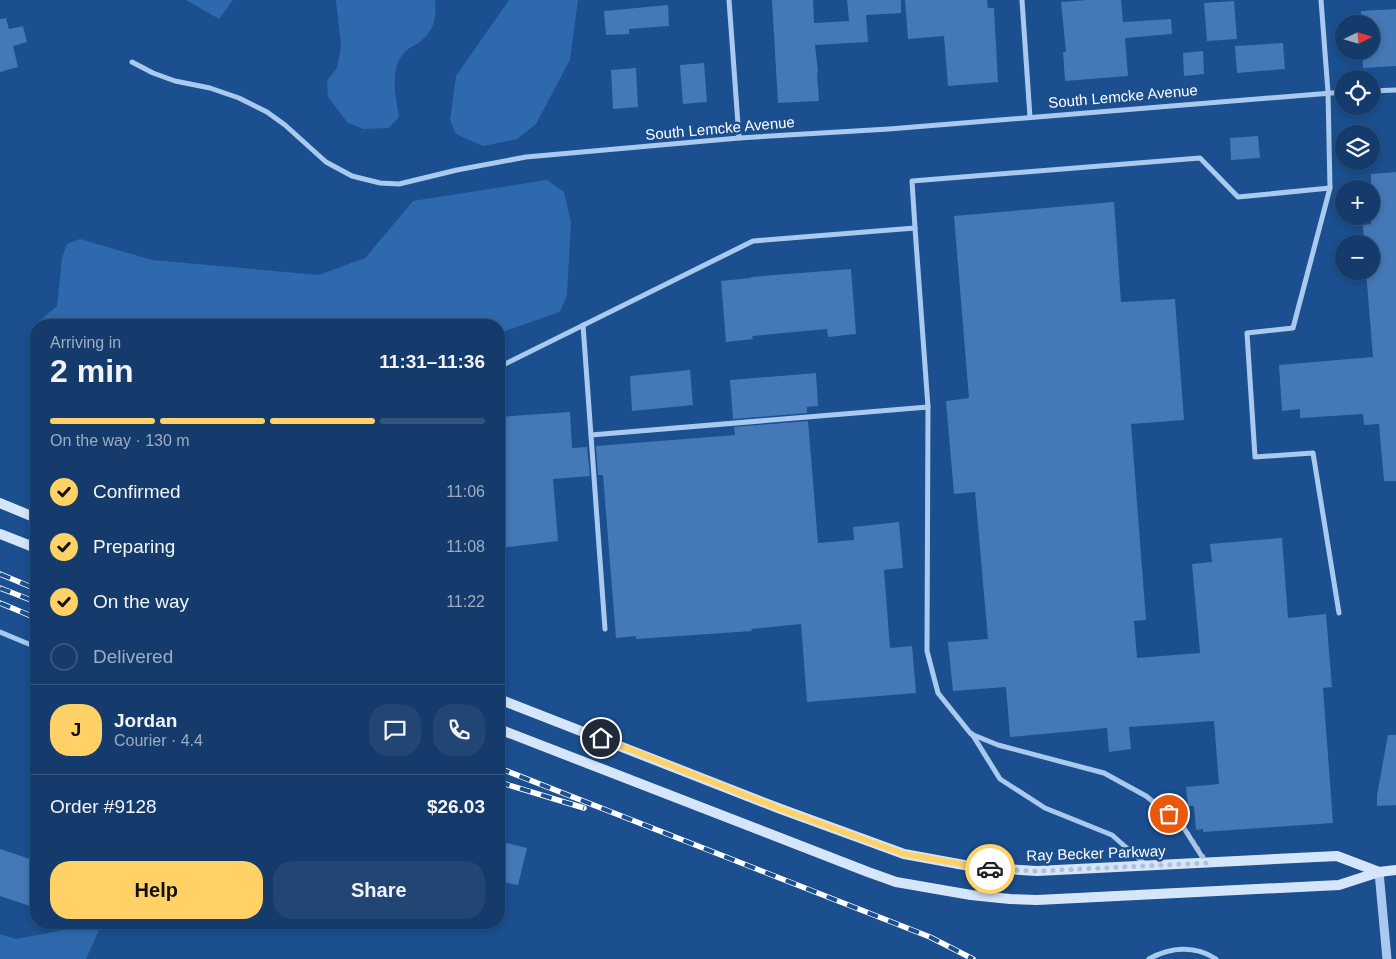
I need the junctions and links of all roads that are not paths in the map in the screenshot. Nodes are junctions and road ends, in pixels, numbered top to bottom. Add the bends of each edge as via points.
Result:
1 (729, 0) edge
2 (1022, 0) edge
3 (1321, 0) edge
4 (132, 62) dead end
5 (1380, 90) edge
6 (1396, 90) edge
7 (1328, 92) junction
8 (1335, 92) edge
9 (1030, 117) junction
10 (740, 138) junction
11 (1330, 188) junction
12 (915, 228) junction
13 (583, 325) junction
14 (505, 364) edge
15 (928, 407) junction
16 (591, 435) junction
17 (0, 503) edge
18 (30, 516) edge
19 (0, 534) edge
20 (30, 546) edge
21 (1338, 613) dead end
22 (605, 629) dead end
23 (0, 632) edge
24 (30, 644) edge
25 (505, 701) edge
26 (505, 731) edge
27 (972, 734) junction
28 (1207, 863) junction
29 (1148, 866) junction
30 (1396, 870) edge
31 (1379, 872) junction
32 (1149, 959) edge
33 (1216, 959) edge
34 (1387, 959) edge

1 - 10 street
2 - 9 street
3 - 7 street
4 - 10 street, South Lemcke Avenue via 160,76 239,98 285,125 326,162 352,176 380,183 399,184 526,157
5 - 6 street
7 - 8 street, South Lemcke Avenue
7 - 9 street, South Lemcke Avenue
7 - 11 street
9 - 10 street, South Lemcke Avenue
11 - 12 street via 1238,197 1200,158 912,180
11 - 21 street via 1293,328 1247,333 1255,456 1312,453
12 - 13 street via 753,241
12 - 15 street
13 - 14 street
13 - 16 street
15 - 16 street
15 - 27 street via 927,651 938,693
16 - 22 street
17 - 18 main road
19 - 20 main road
23 - 24 street
25 - 29 main road, Ray Becker Parkway via 904,854 1012,871
26 - 31 main road via 896,882 971,896 1037,900 1339,884
27 - 28 street via 998,745 1104,773 1146,796 1182,825
27 - 29 street via 1000,779 1045,808 1112,836
28 - 29 main road, Ray Becker Parkway
28 - 31 main road, Ray Becker Parkway via 1338,856
30 - 31 main road
31 - 34 street
32 - 33 street via 1173,949 1205,952

